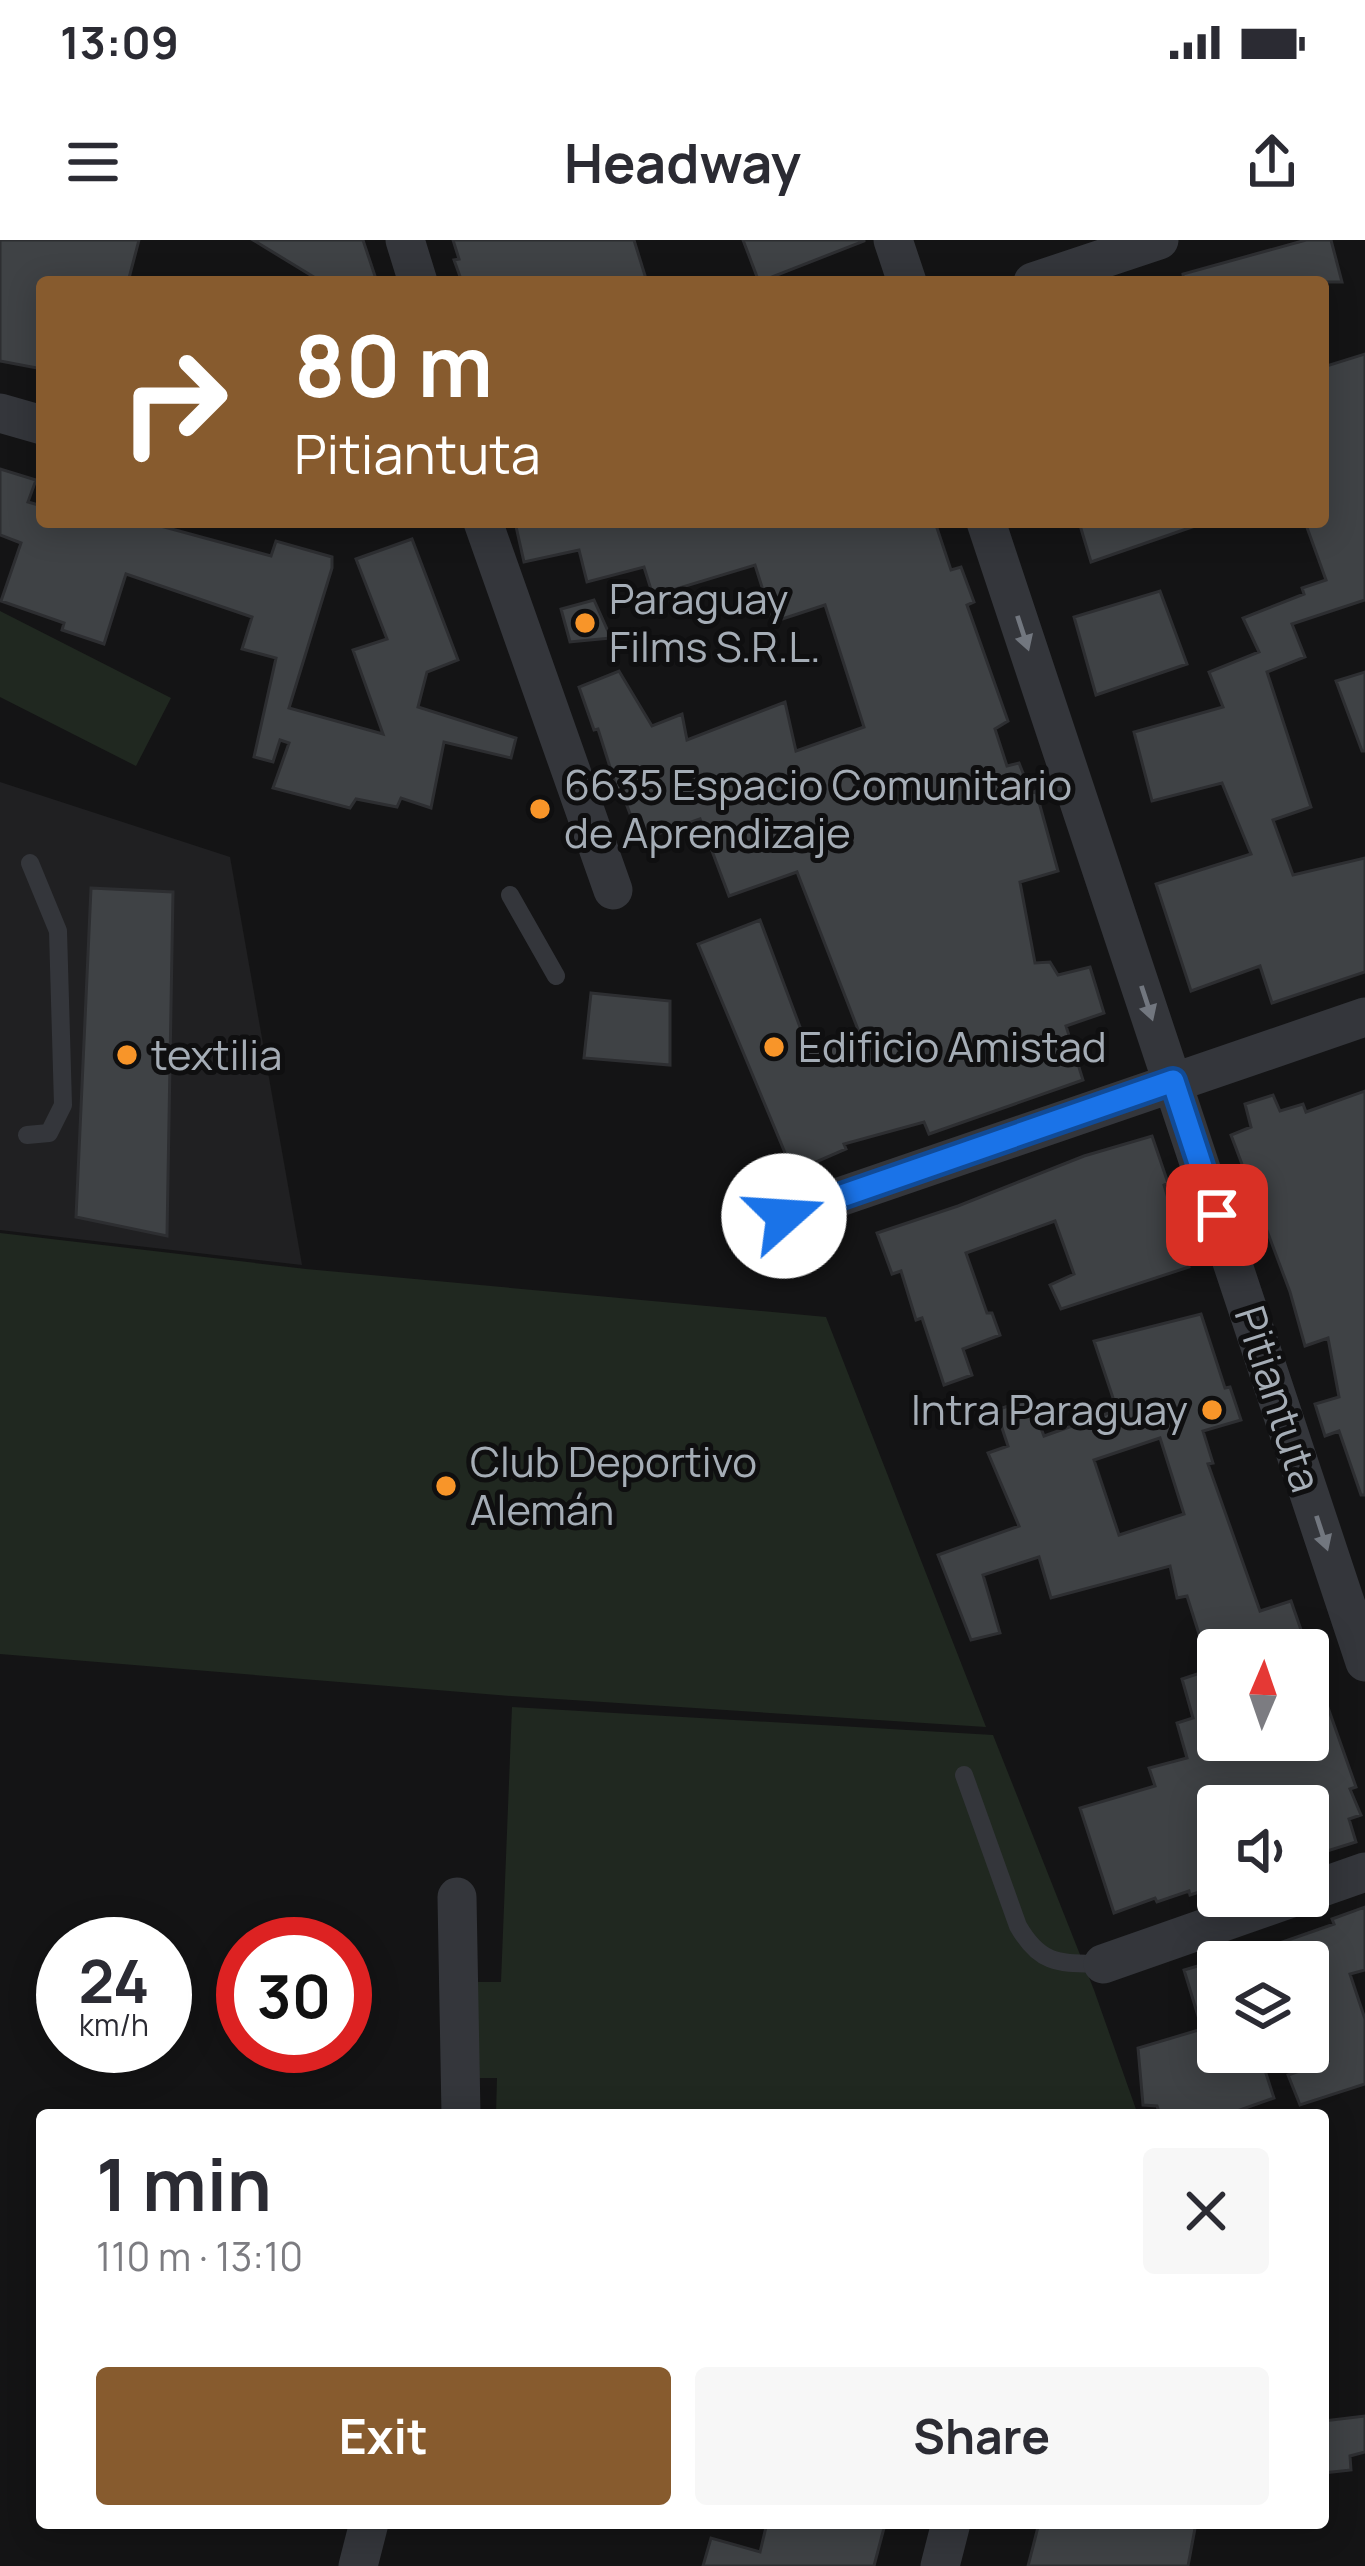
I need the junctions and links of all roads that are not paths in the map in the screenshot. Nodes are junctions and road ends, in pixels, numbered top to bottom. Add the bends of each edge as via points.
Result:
1 (405, 240) edge
2 (893, 240) edge
3 (1159, 240) edge
4 (416, 276) edge
5 (905, 276) edge
6 (1051, 276) edge
7 (0, 413) edge
8 (36, 423) edge
9 (485, 528) edge
10 (988, 528) edge
11 (30, 863) dead end
12 (613, 890) dead end
13 (510, 895) dead end
14 (556, 976) dead end
15 (1365, 1017) edge
16 (1173, 1081) junction
17 (27, 1135) dead end
18 (784, 1216) dead end
19 (1365, 1662) edge
20 (964, 1775) dead end
21 (1365, 1872) edge
22 (1329, 1885) edge
23 (457, 1898) dead end
24 (1237, 1917) edge
25 (1103, 1964) joint
26 (461, 2109) edge
27 (367, 2529) edge
28 (950, 2529) edge
29 (358, 2566) edge
30 (940, 2566) edge

1 - 4 street
2 - 5 street
3 - 6 street
7 - 8 street
9 - 12 street
10 -> 16 street, Pitiantuta
11 - 17 lane via 58,932 63,1105 49,1133
13 - 14 lane
15 - 16 street
16 - 18 street
16 -> 19 street, Pitiantuta
20 - 25 lane via 1030,1947 1054,1961
21 - 22 street
23 - 26 street
24 - 25 street
27 - 29 street
28 - 30 street

